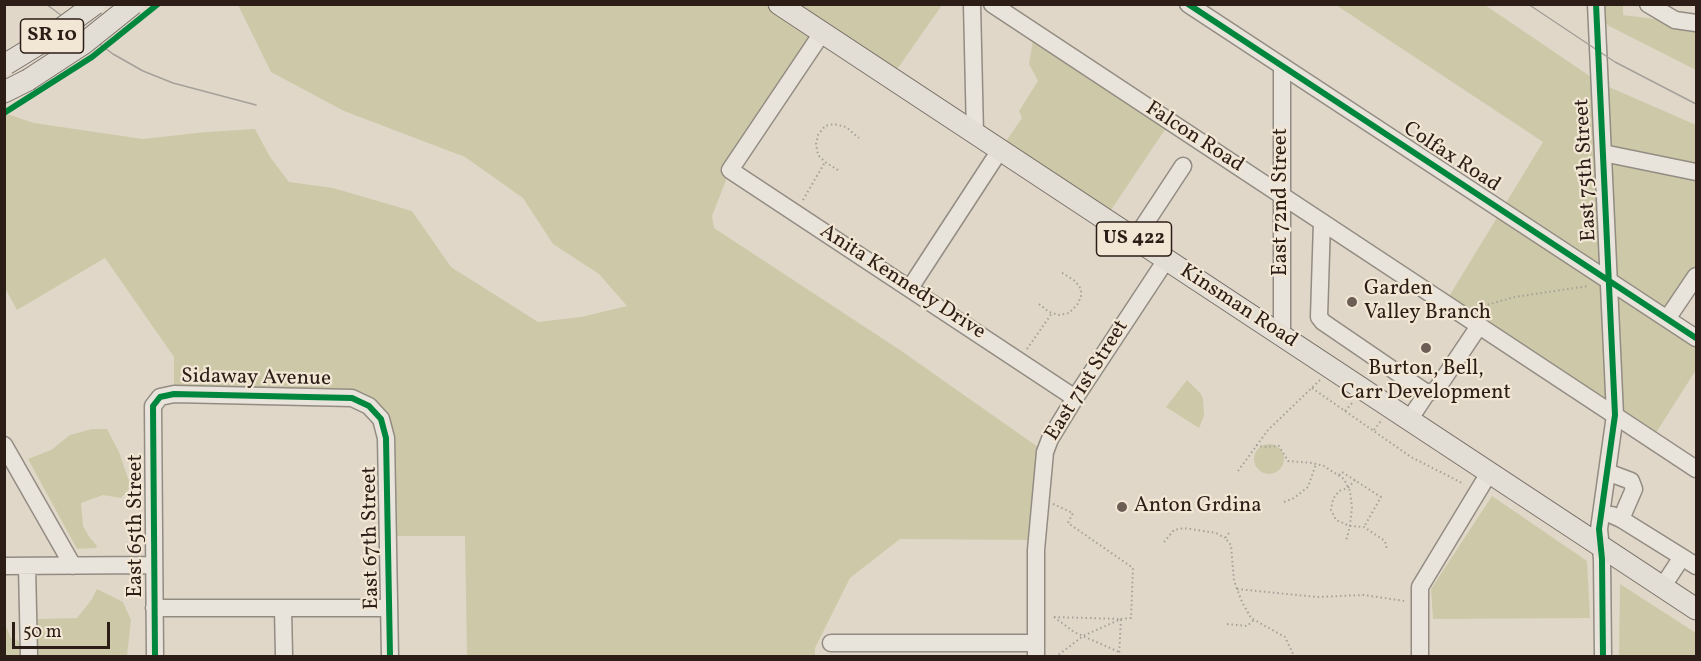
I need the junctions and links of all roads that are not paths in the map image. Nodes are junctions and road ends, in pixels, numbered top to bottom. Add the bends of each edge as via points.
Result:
1 (95, 4) edge
2 (133, 4) edge
3 (779, 4) edge
4 (972, 4) edge
5 (992, 4) edge
6 (1188, 4) edge
7 (1596, 4) edge
8 (1648, 4) edge
9 (1696, 22) edge
10 (822, 33) junction
11 (5, 64) edge
12 (1282, 67) junction
13 (4, 92) edge
14 (975, 134) junction
15 (1000, 150) junction
16 (1603, 153) junction
17 (1183, 166) dead end
18 (1696, 172) edge
19 (1282, 195) junction
20 (1322, 222) junction
21 (1135, 239) junction
22 (1166, 260) junction
23 (1696, 276) edge
24 (1601, 283) junction
25 (910, 288) junction
26 (1667, 319) junction
27 (1479, 326) junction
28 (1282, 336) junction
29 (1696, 338) edge
30 (1427, 393) junction
31 (160, 397) joint
32 (1075, 398) junction
33 (1615, 415) junction
34 (381, 419) joint
35 (1409, 420) junction
36 (4, 445) edge
37 (1696, 469) edge
38 (1607, 472) junction
39 (1489, 473) junction
40 (1602, 509) junction
41 (1622, 519) junction
42 (1600, 545) junction
43 (1689, 562) edge
44 (4, 566) edge
45 (27, 566) junction
46 (73, 566) junction
47 (154, 566) junction
48 (1663, 586) junction
49 (154, 608) junction
50 (389, 608) junction
51 (283, 609) junction
52 (1696, 609) edge
53 (831, 643) dead end
54 (1036, 650) edge
55 (29, 657) edge
56 (155, 657) edge
57 (284, 657) edge
58 (390, 657) edge
59 (1420, 657) edge
60 (1603, 657) edge

1 - 11 main road, SR 10, bridge
2 - 13 main road, SR 10, bridge via 83,44
3 - 10 main road, Kinsman Road / US 422
4 - 14 street
5 - 19 street, Falcon Road
6 - 12 street, Colfax Road
7 - 16 street, East 75th Street
8 - 9 street via 1676,20
10 - 14 main road, Kinsman Road / US 422
10 - 25 street, Anita Kennedy Drive via 730,170
12 - 19 street, East 72nd Street
12 - 24 street, Colfax Road
14 - 15 main road, Kinsman Road / US 422
15 - 21 main road, Kinsman Road / US 422
15 - 25 street
16 - 18 street
16 - 24 street, East 75th Street
17 - 21 street
19 - 20 street, Falcon Road
19 - 28 street, East 72nd Street
20 - 27 street, Falcon Road
20 - 30 street via 1319,317
21 - 22 main road, Kinsman Road / US 422
22 - 28 main road, Kinsman Road / US 422
22 - 32 street, East 71st Street
23 - 26 street
24 - 26 street, Colfax Road
24 - 33 street, East 75th Street
25 - 32 street, Anita Kennedy Drive
26 - 29 street, Colfax Road
27 - 30 street via 1436,390
27 - 33 street, Falcon Road
28 - 35 main road, Kinsman Road / US 422
30 - 35 street
31 - 34 street, Sidaway Avenue via 174,394 352,398 369,406
31 - 47 street, East 65th Street via 153,406
32 - 54 street, East 71st Street via 1045,452 1036,550
33 - 37 street, Falcon Road
33 - 38 street, East 75th Street
34 - 50 street, East 67th Street via 386,438
35 - 39 main road, Kinsman Road / US 422
36 - 46 street
38 - 40 street, East 75th Street
38 - 41 street via 1631,481 1634,489
39 - 42 main road, Kinsman Road / US 422
39 - 59 street via 1420,587
40 - 41 street
40 - 42 street, East 75th Street
41 - 43 street
42 - 48 main road, Kinsman Road / US 422
42 - 60 street, East 75th Street
43 - 48 street
44 - 45 street
45 - 46 street
45 - 55 street
46 - 47 street
47 - 49 street, East 65th Street
48 - 52 main road, Kinsman Road / US 422
49 - 51 street
49 - 56 street, East 65th Street
50 - 51 street
50 - 58 street, East 67th Street
51 - 57 street
53 - 54 street

